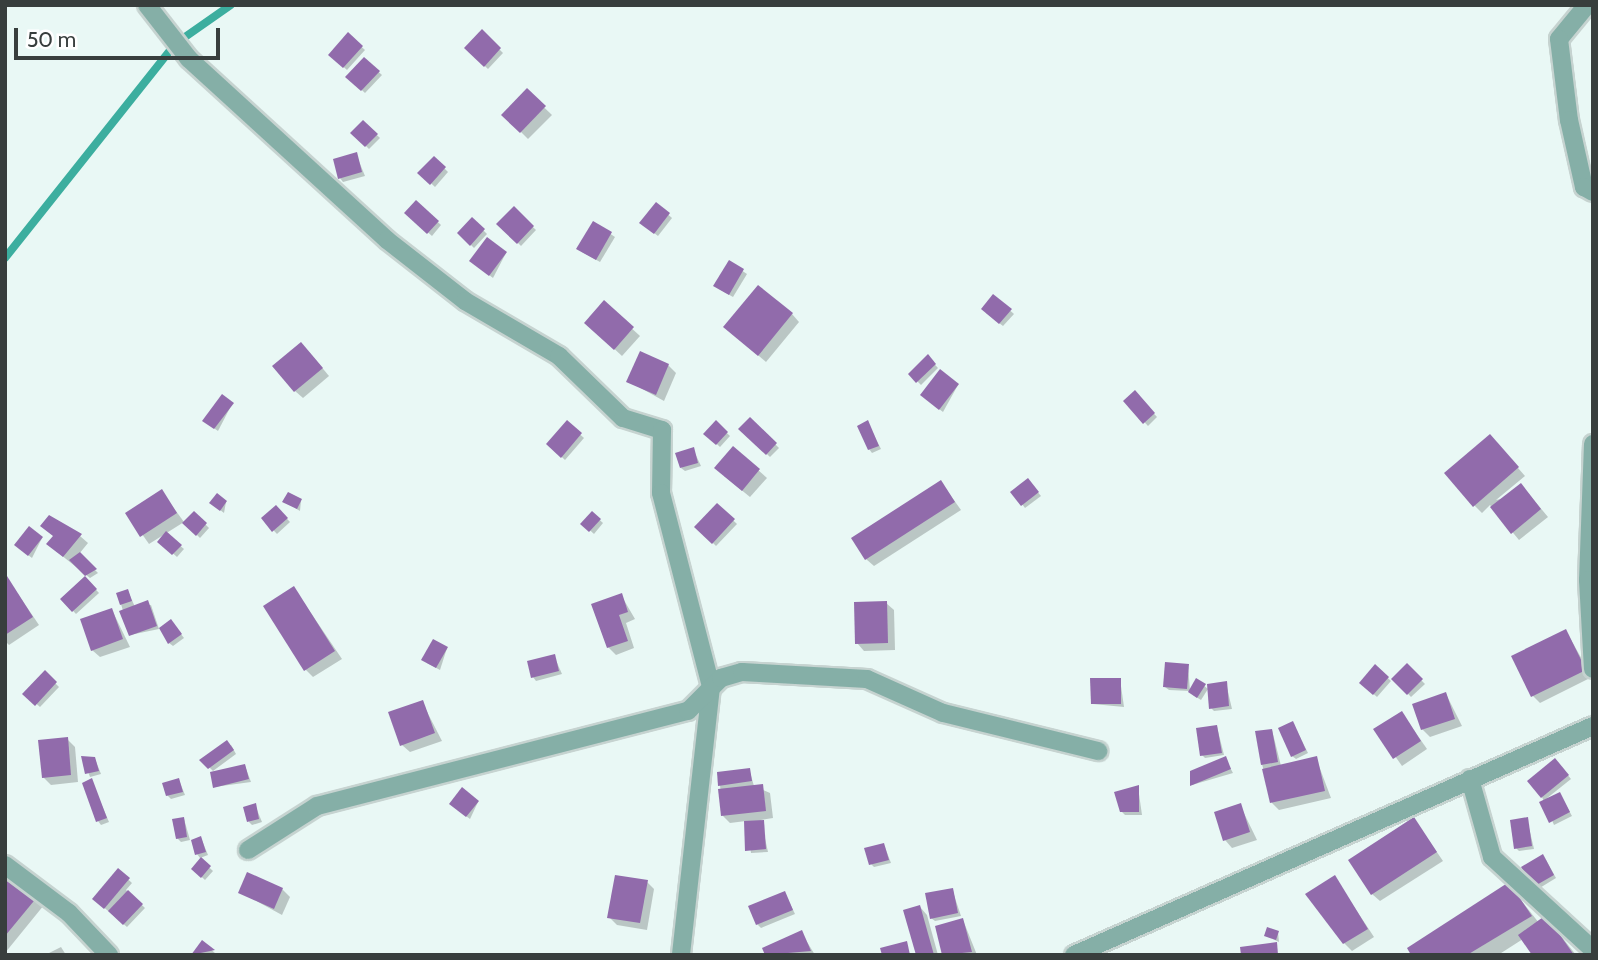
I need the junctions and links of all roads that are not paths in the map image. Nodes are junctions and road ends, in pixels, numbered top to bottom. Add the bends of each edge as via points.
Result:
1 (147, 5) edge
2 (1587, 5) edge
3 (1593, 192) edge
4 (1593, 444) edge
5 (1593, 669) edge
6 (711, 687) junction
7 (1593, 726) edge
8 (1098, 751) dead end
9 (1470, 779) junction
10 (248, 850) dead end
11 (5, 865) edge
12 (1593, 950) edge
13 (109, 955) edge
14 (681, 955) edge
15 (1074, 955) edge

1 - 6 street via 189,59 387,240 465,301 559,356 623,418 662,430 661,493
2 - 3 street via 1559,39 1569,120 1584,187
4 - 5 street via 1588,580
6 - 8 street via 742,672 839,674 867,679 943,713
6 - 10 street via 688,711 317,806
6 - 14 street
7 - 9 street
9 - 12 street via 1492,857
9 - 15 street
11 - 13 street via 69,913

